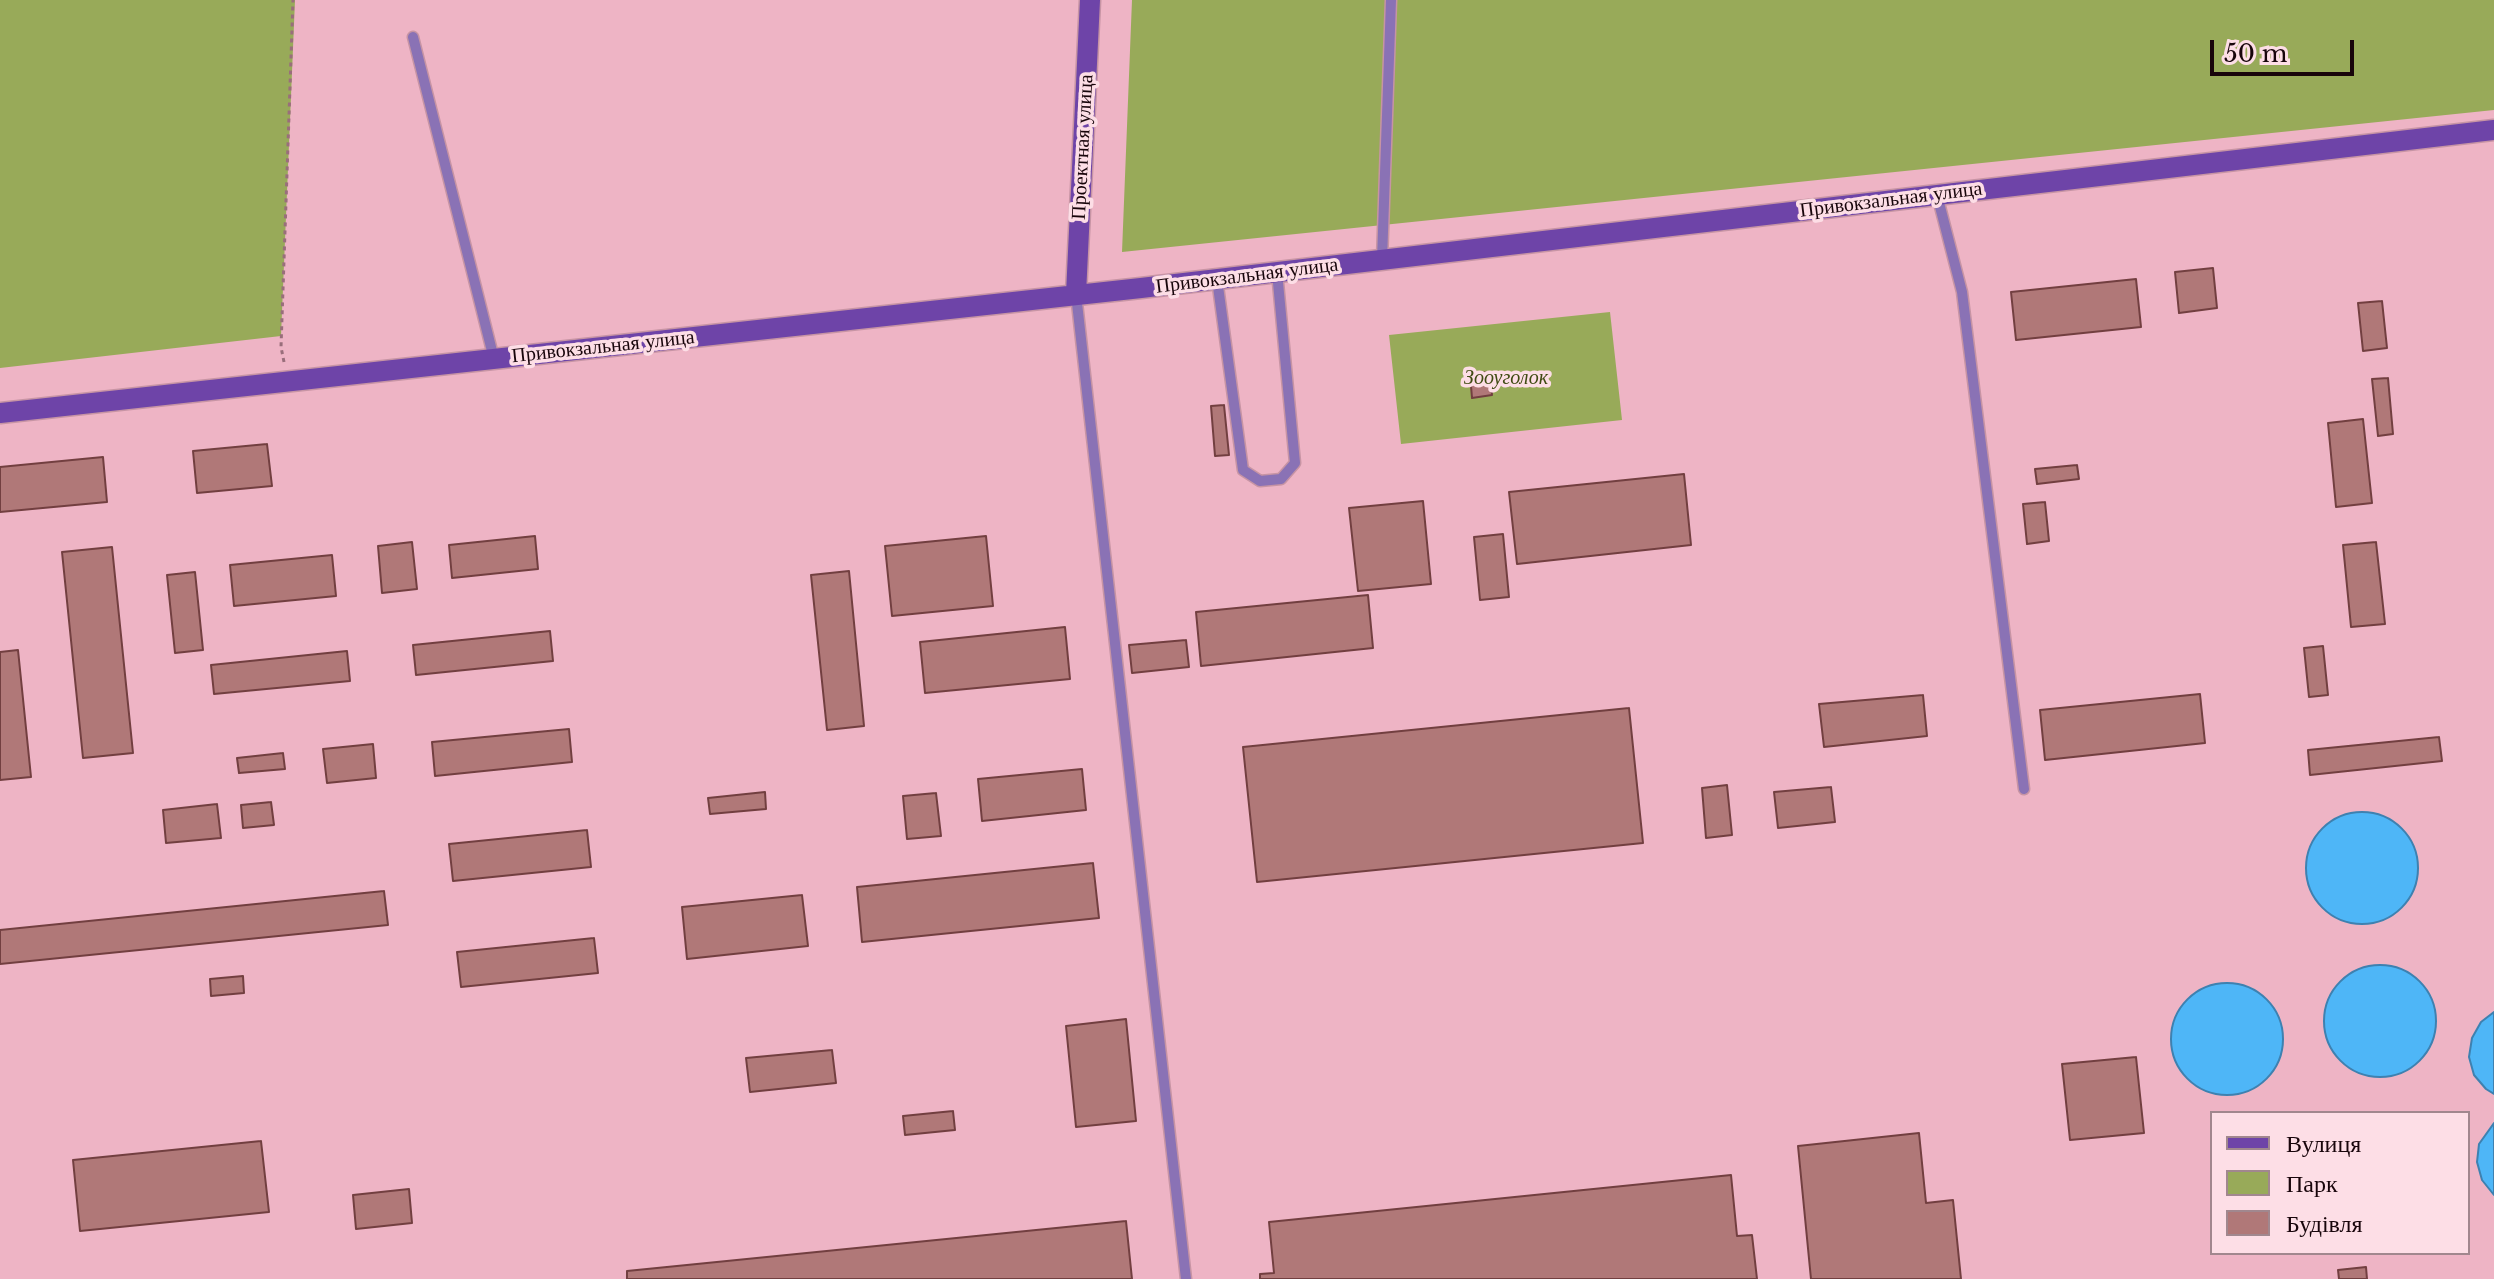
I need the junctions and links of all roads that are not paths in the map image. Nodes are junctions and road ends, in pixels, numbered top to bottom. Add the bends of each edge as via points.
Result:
1 (1090, 0) edge
2 (1391, 0) edge
3 (413, 37) dead end
4 (2494, 130) edge
5 (1937, 195) junction
6 (1382, 260) junction
7 (1277, 272) junction
8 (1217, 279) junction
9 (1076, 294) junction
10 (494, 359) junction
11 (0, 413) edge
12 (2024, 789) dead end
13 (1186, 1279) edge

1 - 9 main road, Проектная улица
2 - 6 lane
3 - 10 lane
4 - 5 main road, Привокзальная улица
5 - 6 main road, Привокзальная улица
5 - 12 lane via 1962,292
6 - 7 main road, Привокзальная улица
7 - 8 main road, Привокзальная улица
7 - 8 lane via 1295,463 1281,479 1260,481 1243,470
8 - 9 main road, Привокзальная улица
9 - 10 main road, Привокзальная улица
9 - 13 lane
10 - 11 main road, Привокзальная улица

